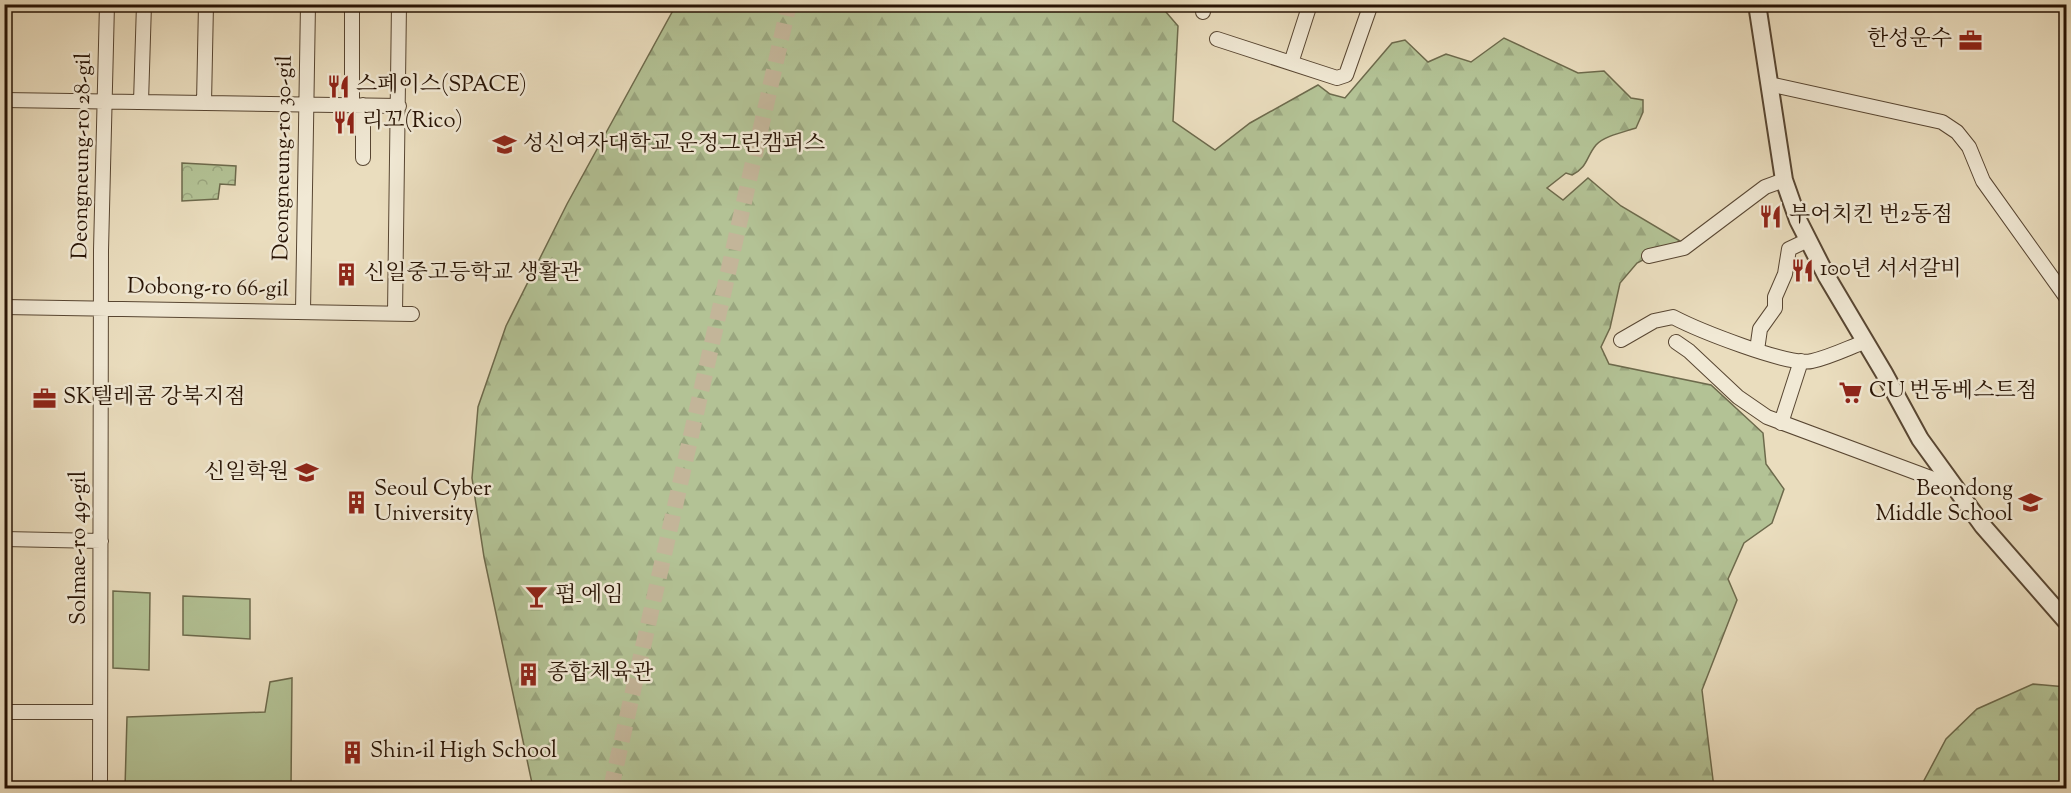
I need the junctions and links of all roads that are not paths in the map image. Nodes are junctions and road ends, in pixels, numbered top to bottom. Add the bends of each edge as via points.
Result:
1 (106, 4) edge
2 (144, 4) edge
3 (206, 4) edge
4 (308, 4) edge
5 (352, 4) edge
6 (399, 4) edge
7 (1310, 4) edge
8 (1371, 4) edge
9 (1757, 4) edge
10 (1217, 39) dead end
11 (1291, 63) junction
12 (1769, 84) junction
13 (4, 100) edge
14 (105, 102) junction
15 (141, 102) junction
16 (204, 103) junction
17 (306, 105) junction
18 (357, 105) junction
19 (399, 106) junction
20 (363, 158) dead end
21 (1784, 180) junction
22 (1808, 240) junction
23 (1649, 256) dead end
24 (2067, 297) edge
25 (4, 307) edge
26 (102, 309) junction
27 (303, 311) junction
28 (395, 313) junction
29 (412, 314) dead end
30 (1622, 340) dead end
31 (1676, 342) dead end
32 (1864, 342) junction
33 (1757, 350) junction
34 (1801, 362) junction
35 (1781, 423) junction
36 (1955, 487) junction
37 (4, 538) edge
38 (101, 541) junction
39 (2067, 621) edge
40 (4, 712) edge
41 (100, 712) junction
42 (99, 789) edge

1 - 14 street, Deongneung-ro 28-gil
2 - 15 street
3 - 16 street
4 - 17 street, Deongneung-ro 30-gil
5 - 18 street
6 - 19 street
7 - 11 street
8 - 11 street via 1346,75 1337,78
9 - 12 street
10 - 11 street
12 - 21 street
12 - 24 street via 1942,122 1957,132 1969,147 1983,181
13 - 14 street
14 - 15 street
14 - 26 street, Deongneung-ro 28-gil
15 - 16 street
16 - 17 street
17 - 18 street
17 - 27 street, Deongneung-ro 30-gil
18 - 19 street
18 - 20 street
19 - 28 street
21 - 22 street
21 - 23 street via 1765,187 1684,248
22 - 32 street
22 - 33 street via 1789,249 1775,308 1760,329
25 - 26 street, Dobong-ro 66-gil
26 - 27 street, Dobong-ro 66-gil
26 - 38 street, Solmae-ro 49-gil
27 - 28 street, Dobong-ro 66-gil
28 - 29 street, Dobong-ro 66-gil
30 - 33 street via 1654,321 1673,317 1695,329
31 - 35 street via 1737,397
32 - 34 street via 1811,362
32 - 36 street via 1920,440
33 - 34 street
34 - 35 street
35 - 36 street
36 - 39 street via 1983,526
37 - 38 street
38 - 41 street, Solmae-ro 49-gil
40 - 41 street
41 - 42 street, Solmae-ro 49-gil

